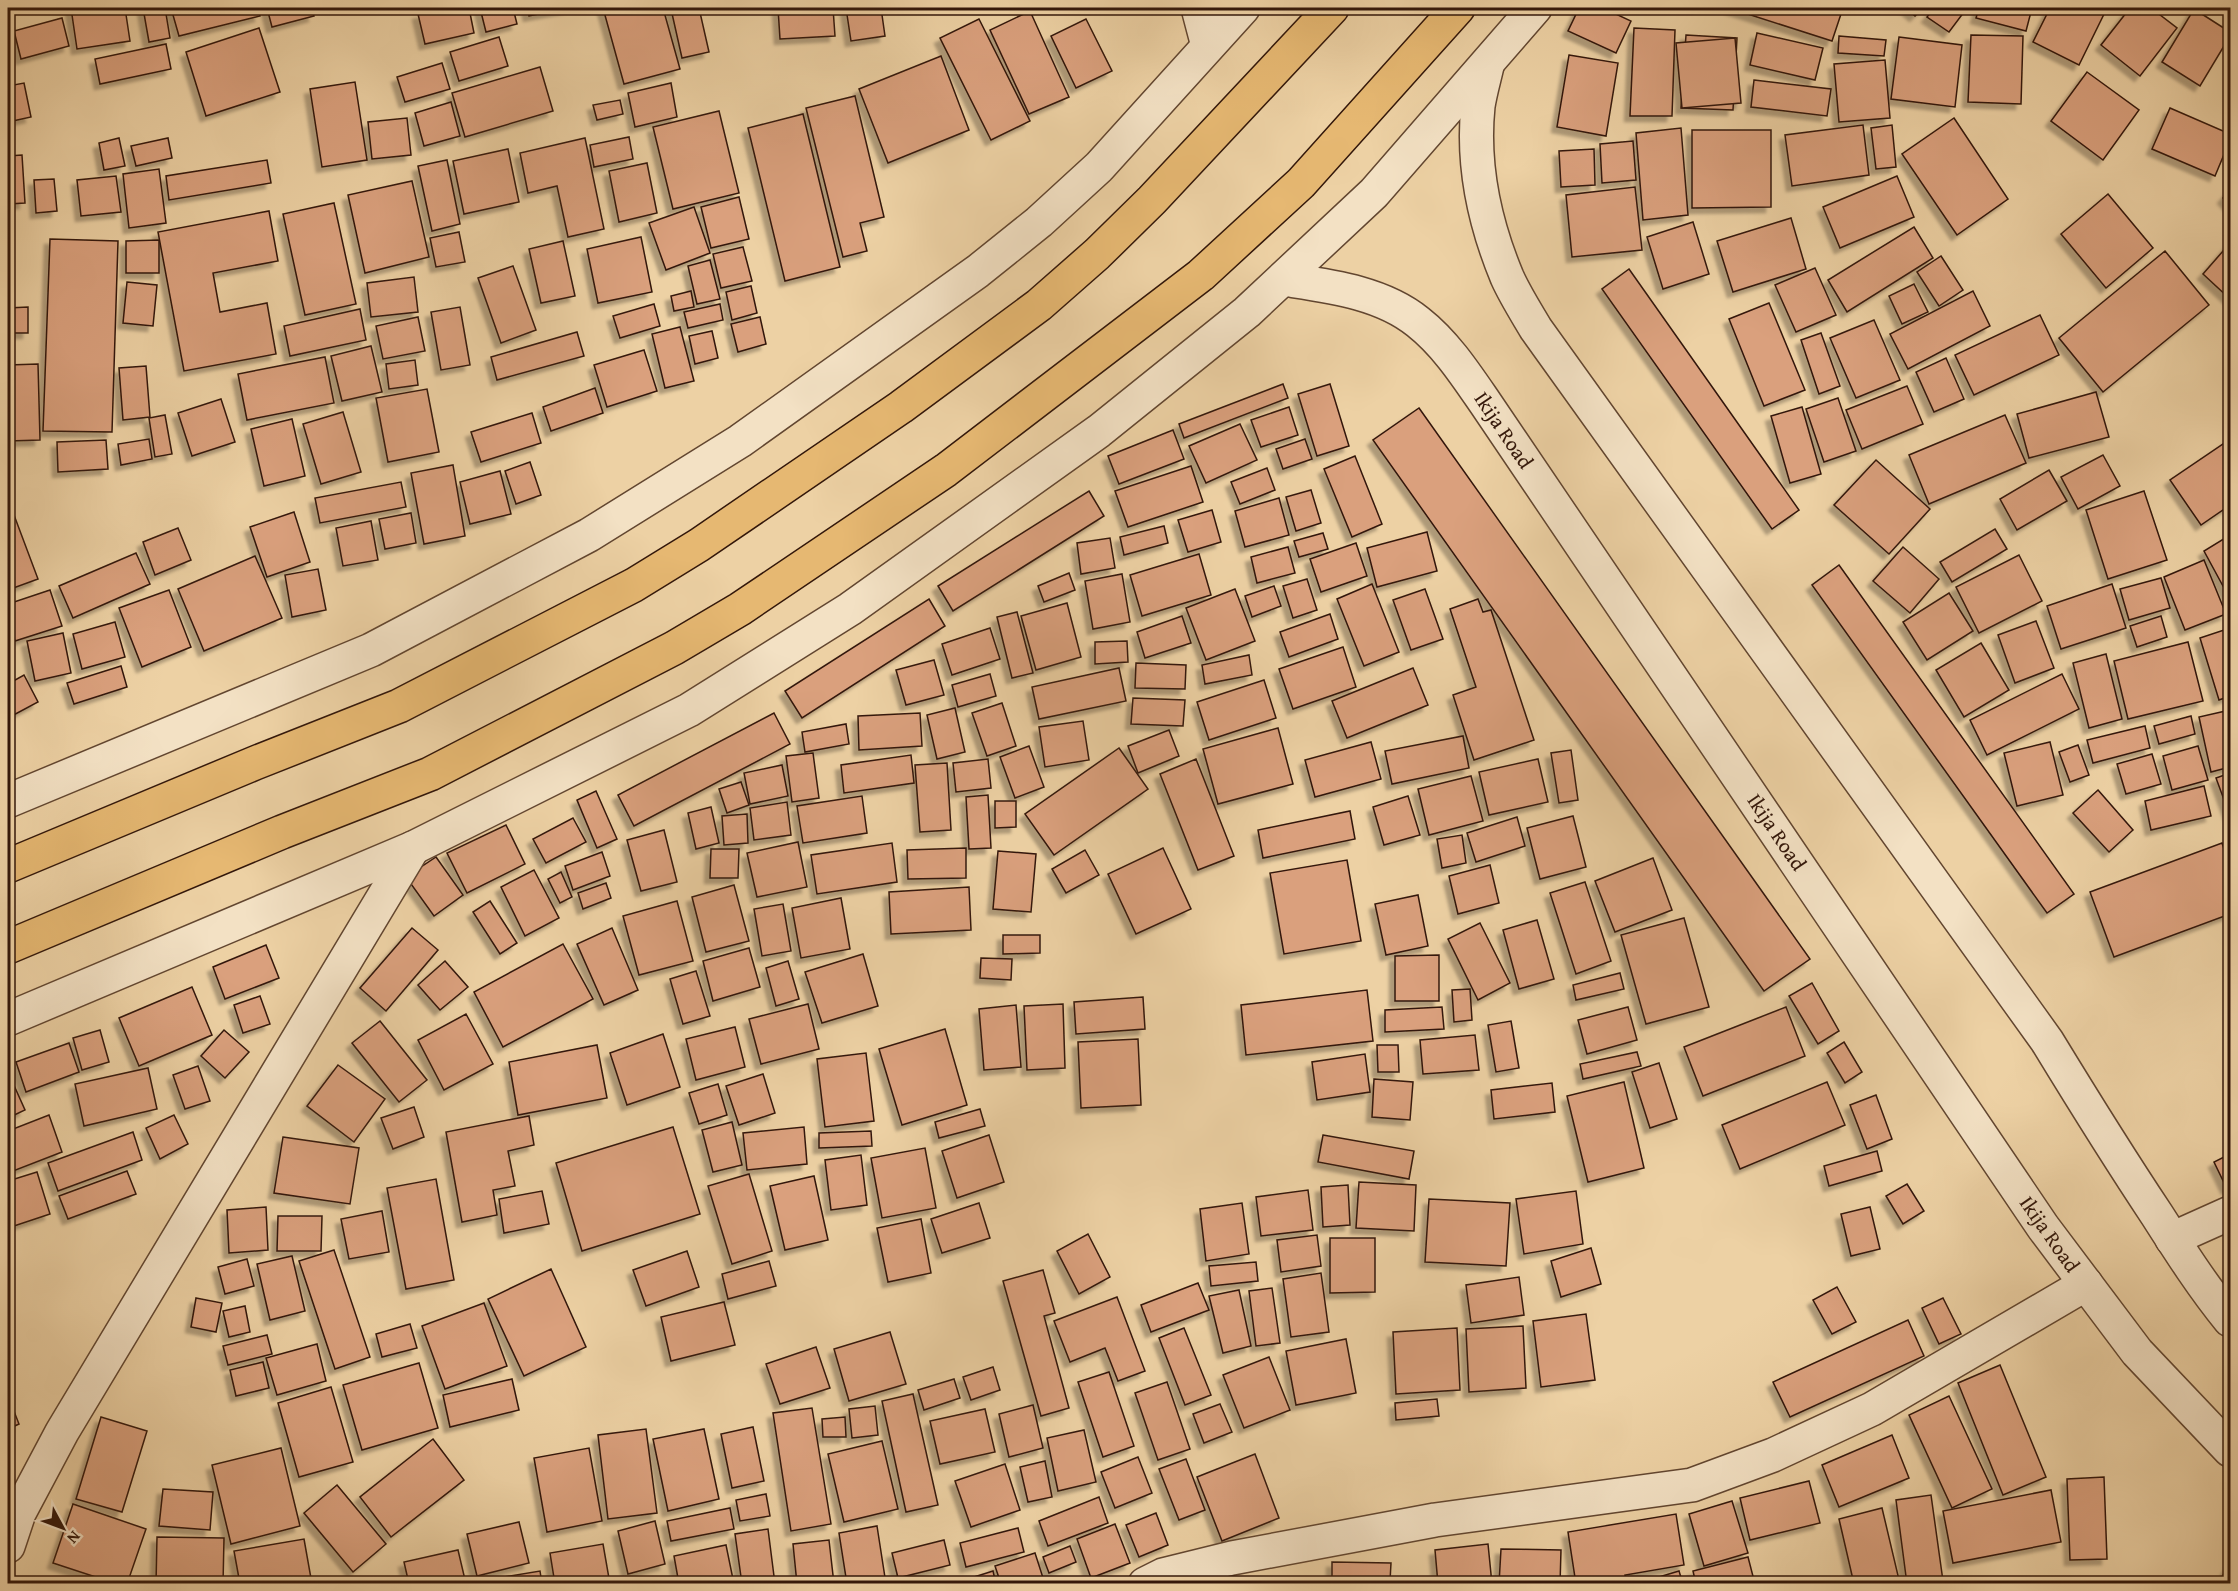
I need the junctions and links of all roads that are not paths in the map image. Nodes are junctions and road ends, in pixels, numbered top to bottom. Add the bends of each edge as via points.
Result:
1 (1198, 8) edge
2 (1242, 8) edge
3 (1332, 8) edge
4 (1458, 8) edge
5 (1535, 8) edge
6 (1208, 46) junction
7 (1487, 63) junction
8 (1283, 279) junction
9 (8, 801) edge
10 (413, 848) junction
11 (8, 866) edge
12 (8, 947) edge
13 (8, 1018) edge
14 (2230, 1213) edge
15 (2172, 1239) junction
16 (2086, 1284) junction
17 (2230, 1320) edge
18 (2230, 1450) edge
19 (8, 1546) edge
20 (1145, 1584) edge

1 - 6 street
2 - 6 street
3 - 11 highway via 1152,200 1039,304 901,406 699,545 634,585 399,706
4 - 12 highway via 1301,183 1201,275 946,470 740,609 674,648 430,774
5 - 7 street
6 - 9 street via 1099,167 1039,222 968,278 740,441 589,535 371,650
7 - 8 street via 1374,193
7 - 15 street via 1478,105 1481,187 1492,238 1508,279 1536,329 2047,1041
8 - 10 street via 1099,431 850,609 689,710
8 - 16 street, Ikija Road via 1381,301 1418,321 1450,354 2043,1227
10 - 13 street
10 - 19 street via 62,1432 19,1513
14 - 15 street
15 - 17 street
16 - 18 street, Ikija Road via 2137,1352
16 - 20 street via 1872,1409 1773,1455 1692,1485 1435,1520 1232,1558 1163,1575

